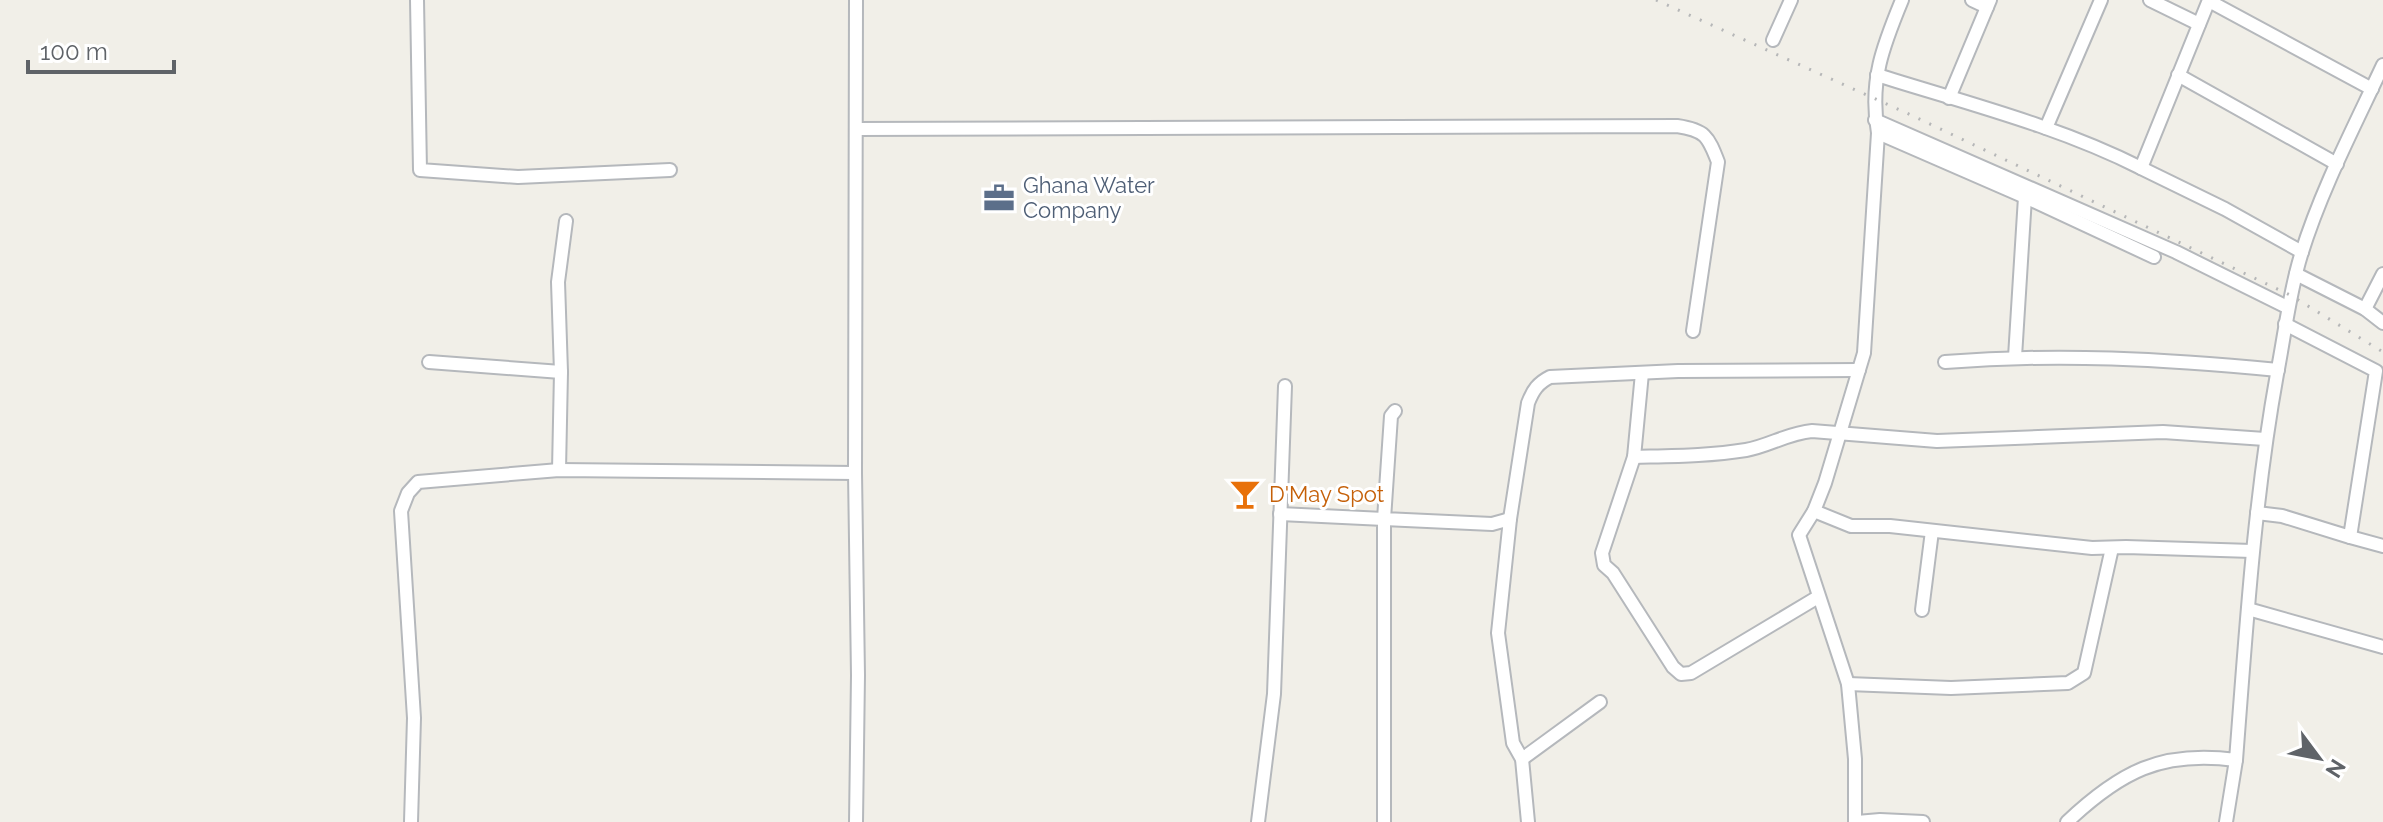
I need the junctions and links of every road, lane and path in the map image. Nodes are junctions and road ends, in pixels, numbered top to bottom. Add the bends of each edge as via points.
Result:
1 (417, 0) edge
2 (856, 0) edge
3 (1791, 0) edge
4 (1902, 0) edge
5 (1972, 0) edge
6 (2101, 0) edge
7 (2150, 0) edge
8 (2209, 1) edge
9 (1989, 4) edge
10 (2199, 24) junction
11 (1773, 40) dead end
12 (2383, 65) edge
13 (1877, 75) junction
14 (2178, 75) junction
15 (2376, 88) edge
16 (1949, 98) junction
17 (1876, 126) junction
18 (2046, 128) junction
19 (856, 129) junction
20 (2337, 164) junction
21 (2141, 168) junction
22 (670, 170) dead end
23 (2025, 197) junction
24 (566, 221) dead end
25 (2302, 252) junction
26 (2154, 257) dead end
27 (2296, 274) junction
28 (2383, 274) edge
29 (2287, 307) junction
30 (2365, 309) junction
31 (2383, 323) edge
32 (2285, 324) junction
33 (1693, 331) dead end
34 (2015, 357) junction
35 (429, 362) dead end
36 (1945, 362) dead end
37 (1859, 370) junction
38 (2278, 370) junction
39 (561, 372) junction
40 (1642, 373) junction
41 (2380, 373) edge
42 (1285, 386) dead end
43 (1395, 411) dead end
44 (1840, 434) junction
45 (2265, 439) junction
46 (1634, 457) junction
47 (559, 470) junction
48 (855, 473) junction
49 (1814, 511) junction
50 (2257, 513) junction
51 (1280, 514) junction
52 (1384, 519) junction
53 (1510, 519) junction
54 (1932, 531) junction
55 (2350, 537) junction
56 (2383, 546) edge
57 (2112, 548) junction
58 (2252, 551) junction
59 (1818, 597) junction
60 (2248, 609) junction
61 (1922, 610) dead end
62 (2383, 647) edge
63 (1848, 684) junction
64 (1600, 702) dead end
65 (1522, 759) junction
66 (2236, 760) junction
67 (411, 822) edge
68 (856, 822) edge
69 (1258, 822) edge
70 (1384, 822) edge
71 (1528, 822) edge
72 (1856, 822) edge
73 (1923, 822) edge
74 (2067, 822) edge
75 (2226, 822) edge

1 - 22 street via 420,170 518,177
2 - 19 street
3 - 11 street
4 - 13 street via 1881,49
5 - 9 street
6 - 18 street
7 - 10 street
8 - 10 street
8 - 15 street
9 - 16 street
10 - 14 street
12 - 15 street
13 - 16 street
13 - 17 street
14 - 20 street
14 - 21 street
15 - 20 street
16 - 18 street
17 - 23 street
17 - 29 street via 2176,252
17 - 37 street via 1866,337
18 - 21 street
19 - 33 street via 1695,129 1709,138 1718,162
19 - 48 street
20 - 25 street
21 - 25 street
23 - 26 street
23 - 34 street
24 - 39 street via 558,282
25 - 27 street
27 - 29 street
27 - 30 street
28 - 30 street
29 - 32 street
30 - 31 street
32 - 38 street
32 - 41 street
34 - 36 street
34 - 38 street via 2150,358
35 - 39 street
37 - 40 street
37 - 44 street
38 - 45 street
39 - 47 street
40 - 46 street
40 - 53 street via 1550,377 1540,382 1528,403
41 - 55 street
42 - 51 street
43 - 52 street
44 - 45 street via 1937,441 2163,432
44 - 46 street via 1800,432 1748,450
44 - 49 street
45 - 50 street
46 - 59 street via 1602,553 1604,565 1681,674 1691,673
47 - 48 street
47 - 67 street via 418,482 408,493 401,511 414,718
48 - 68 street
49 - 54 street via 1851,526
49 - 59 street via 1799,535
50 - 55 street
50 - 58 street
51 - 52 street
51 - 69 street via 1274,694
52 - 53 street via 1492,524
52 - 70 street
53 - 65 street via 1498,633 1513,743
54 - 57 street
54 - 61 street
55 - 56 street
57 - 58 street
57 - 63 street via 2084,673 2076,680 1951,688
58 - 60 street
59 - 63 street
60 - 62 street
60 - 66 street
63 - 72 street
64 - 65 street
65 - 71 street
66 - 74 street via 2203,755 2133,772 2106,786
66 - 75 street
72 - 73 street

